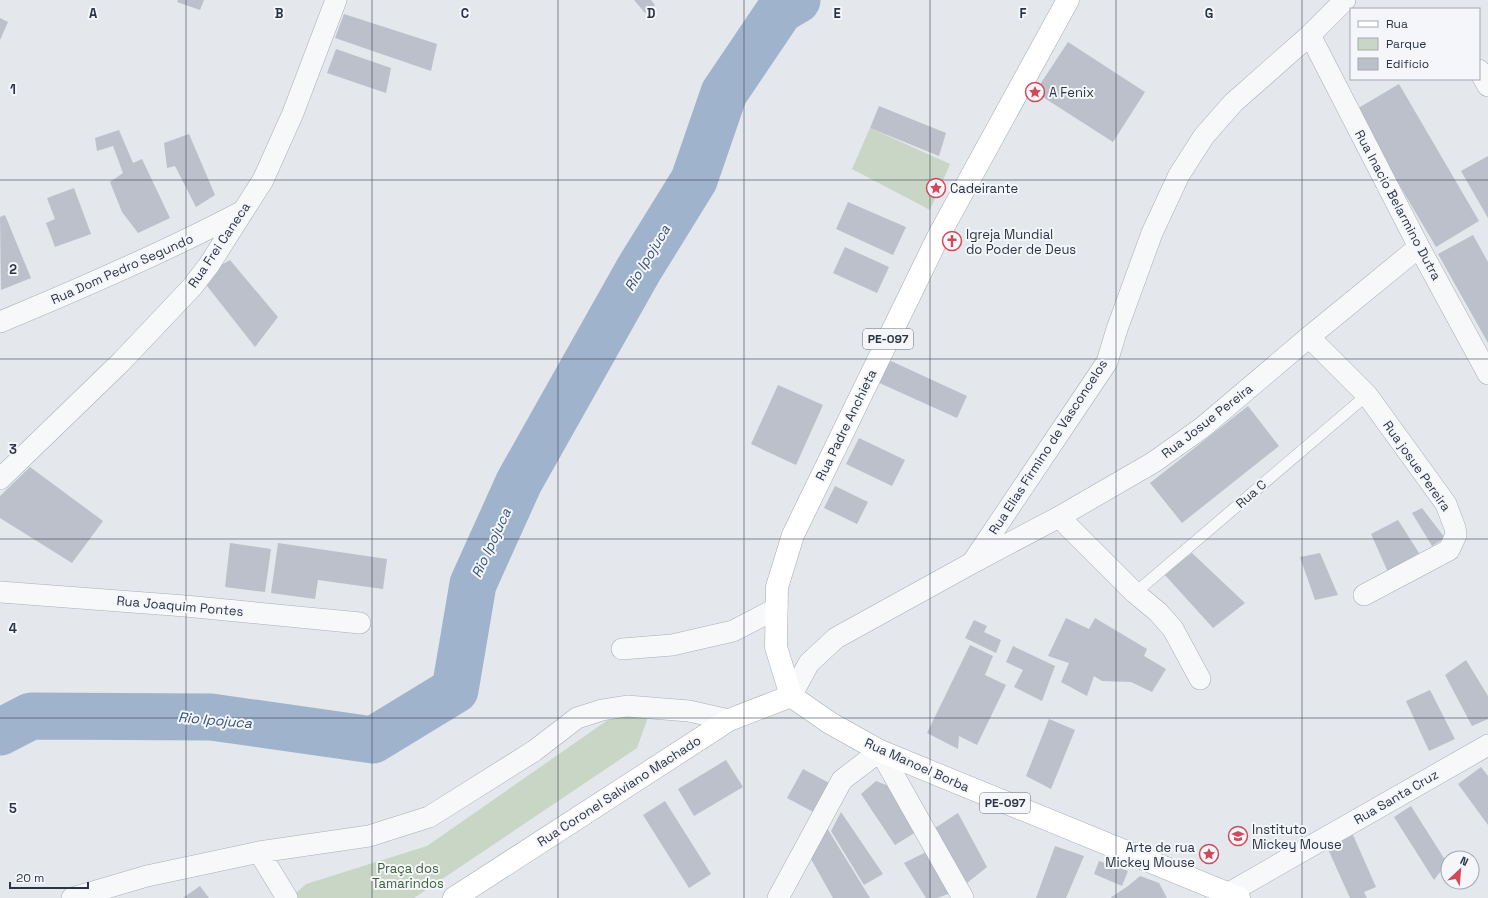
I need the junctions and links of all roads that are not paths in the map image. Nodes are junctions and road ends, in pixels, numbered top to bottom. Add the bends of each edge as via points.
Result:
1 (336, 0) edge
2 (1068, 0) edge
3 (1345, 0) edge
4 (1310, 35) junction
5 (1480, 72) edge
6 (1488, 86) edge
7 (242, 211) junction
8 (1419, 247) junction
9 (0, 322) edge
10 (1309, 337) junction
11 (1488, 374) edge
12 (1367, 395) junction
13 (0, 479) edge
14 (1059, 517) junction
15 (972, 563) junction
16 (0, 592) edge
17 (1135, 593) junction
18 (1364, 595) dead end
19 (777, 608) junction
20 (360, 623) dead end
21 (622, 649) dead end
22 (1200, 679) dead end
23 (790, 696) junction
24 (729, 720) junction
25 (1488, 745) edge
26 (880, 751) junction
27 (258, 852) junction
28 (1229, 896) edge
29 (72, 898) edge
30 (287, 898) edge
31 (454, 898) edge
32 (778, 898) edge
33 (963, 898) edge

1 - 7 street, Rua Frei Caneca via 293,113 262,180
2 - 19 main road, Rua Padre Anchieta / PE-097 via 939,235 793,535 777,587
3 - 4 street, Rua Elias Firmino de Vasconcelos
4 - 8 street, Rua Inacio Belarmino Dutra
4 - 15 street, Rua Elias Firmino de Vasconcelos via 1232,103 1204,136 1179,175 1152,233 1107,362
5 - 6 street
7 - 9 street, Rua Dom Pedro Segundo via 97,282
7 - 13 street, Rua Frei Caneca via 192,288 121,362
8 - 10 street, Rua Josue Pereira
8 - 11 street, Rua Inacio Belarmino Dutra
10 - 12 street, Rua josue Pereira
10 - 14 street, Rua Josue Pereira via 1203,428 1154,462
12 - 17 lane, Rua C
12 - 18 street, Rua josue Pereira via 1446,504 1453,519 1456,535 1449,550
14 - 15 street, Rua Josue Pereira
14 - 17 street
15 - 23 street, Rua Josue Pereira via 836,638 809,663
16 - 20 street, Rua Joaquim Pontes
17 - 22 street via 1158,612 1173,629
19 - 21 street via 732,631 672,645
19 - 23 main road, Rua Padre Anchieta / PE-097 via 776,646
23 - 24 main road, Rua Coronel Salviano Machado
23 - 26 main road, Rua Manoel Borba / PE-097 via 830,723
24 - 27 street via 689,711 627,706 602,710 577,718 534,751 429,817 369,836
24 - 31 main road, Rua Coronel Salviano Machado
25 - 28 street, Rua Santa Cruz
26 - 28 main road, Rua Manoel Borba / PE-097
26 - 32 street via 842,780
26 - 33 street
27 - 29 street via 147,876
27 - 30 street

